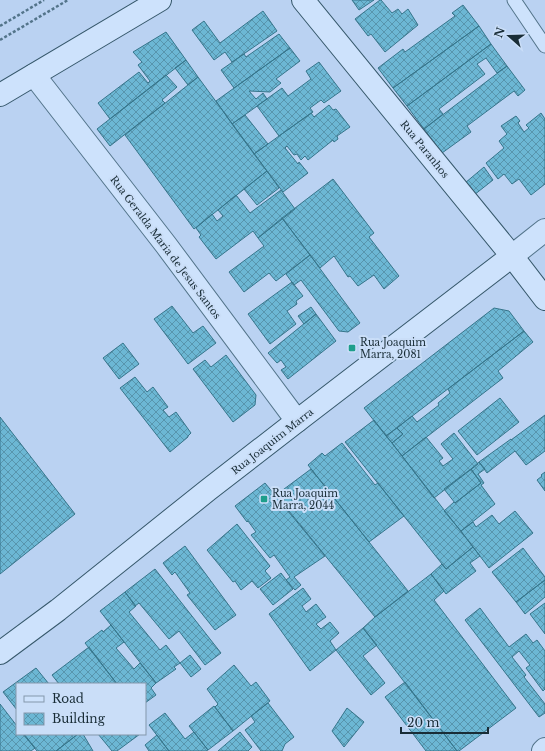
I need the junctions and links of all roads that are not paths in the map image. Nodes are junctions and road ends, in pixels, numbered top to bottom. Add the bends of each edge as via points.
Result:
1 (160, 0) edge
2 (303, 0) edge
3 (514, 0) edge
4 (545, 46) edge
5 (34, 75) junction
6 (0, 95) edge
7 (545, 230) edge
8 (512, 256) junction
9 (545, 299) edge
10 (297, 421) junction
11 (0, 653) edge

1 - 5 street
2 - 8 street, Rua Paranhos
3 - 4 lane
5 - 6 street
5 - 10 street, Rua Geralda Maria de Jesus Santos via 166,245
7 - 8 street, Rua Joaquim Marra
8 - 9 street, Rua Paranhos
8 - 10 street, Rua Joaquim Marra
10 - 11 street, Rua Joaquim Marra

